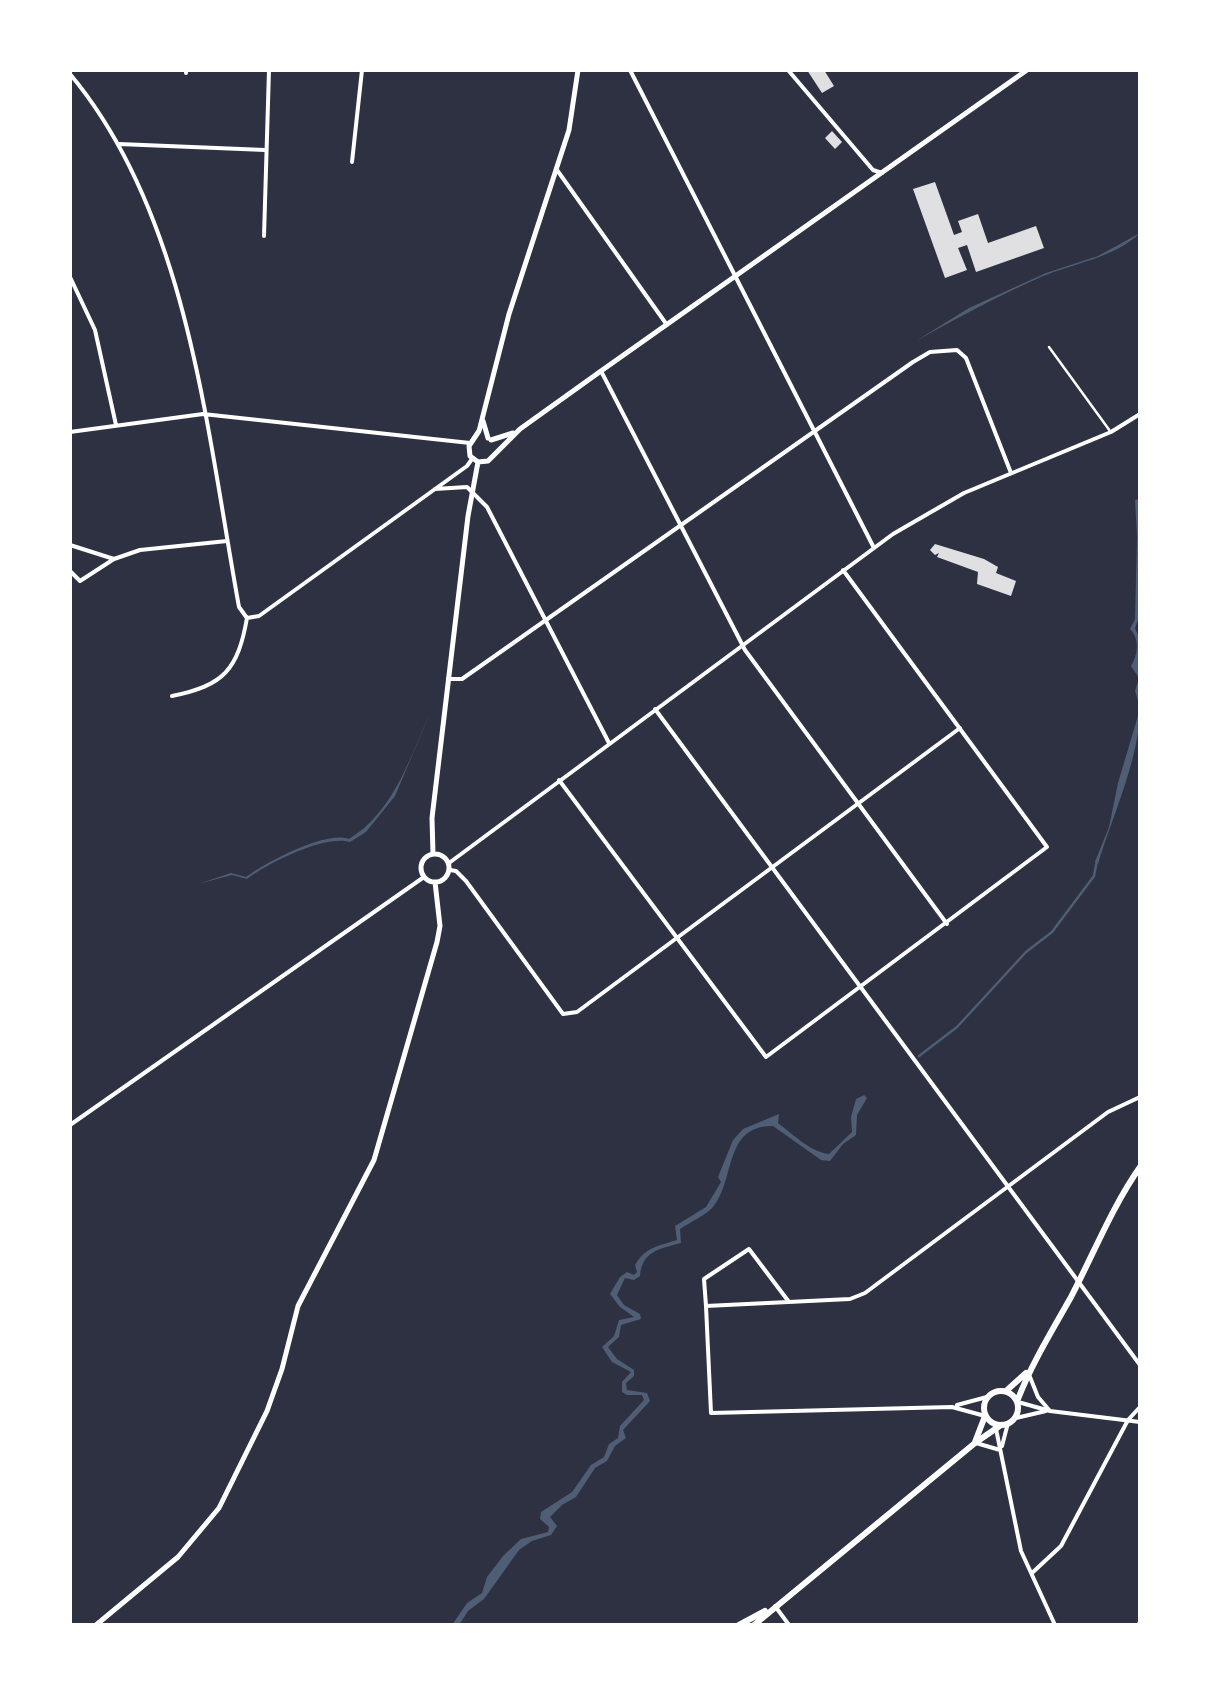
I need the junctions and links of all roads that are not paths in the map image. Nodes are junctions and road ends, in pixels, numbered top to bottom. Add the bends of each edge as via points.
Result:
1 (269, 70) edge
2 (362, 70) edge
3 (578, 70) edge
4 (630, 70) edge
5 (788, 70) edge
6 (1027, 70) edge
7 (70, 74) edge
8 (118, 144) junction
9 (264, 150) junction
10 (352, 162) dead end
11 (558, 170) junction
12 (882, 173) junction
13 (264, 236) dead end
14 (736, 277) junction
15 (70, 278) edge
16 (667, 326) junction
17 (1049, 348) dead end
18 (601, 371) junction
19 (203, 414) junction
20 (1140, 414) edge
21 (482, 418) junction
22 (116, 426) junction
23 (815, 429) junction
24 (520, 430) junction
25 (70, 432) edge
26 (1111, 432) junction
27 (489, 439) junction
28 (472, 440) junction
29 (494, 453) junction
30 (475, 460) junction
31 (1012, 473) junction
32 (435, 489) junction
33 (472, 493) junction
34 (680, 525) junction
35 (227, 541) junction
36 (70, 544) edge
37 (874, 548) junction
38 (114, 559) junction
39 (844, 570) junction
40 (70, 571) edge
41 (247, 618) junction
42 (546, 621) junction
43 (742, 644) junction
44 (448, 679) junction
45 (172, 696) dead end
46 (654, 709) junction
47 (960, 728) junction
48 (609, 743) junction
49 (559, 780) junction
50 (859, 803) junction
51 (433, 854) junction
52 (449, 867) junction
53 (772, 868) junction
54 (424, 877) junction
55 (434, 882) junction
56 (947, 924) junction
57 (676, 939) junction
58 (862, 987) junction
59 (1140, 1097) edge
60 (70, 1125) edge
61 (1140, 1167) edge
62 (1007, 1188) junction
63 (1078, 1281) junction
64 (789, 1302) junction
65 (706, 1306) junction
66 (1140, 1365) edge
67 (1029, 1370) junction
68 (1005, 1391) junction
69 (986, 1397) junction
70 (1018, 1401) junction
71 (952, 1407) junction
72 (1140, 1407) edge
73 (1050, 1411) junction
74 (985, 1416) junction
75 (1128, 1420) junction
76 (1140, 1422) edge
77 (1003, 1424) junction
78 (974, 1443) junction
79 (1000, 1450) junction
80 (1030, 1574) junction
81 (775, 1606) junction
82 (96, 1625) edge
83 (739, 1625) edge
84 (754, 1625) edge
85 (789, 1625) edge
86 (1055, 1625) edge

1 - 9 street
2 - 10 street
3 - 11 street
4 - 14 street
5 - 12 street
6 - 12 street
7 - 8 street
8 - 9 street
8 - 19 street via 167,253
9 - 13 street
11 - 16 street
11 - 21 street
12 - 14 street
14 - 16 street
14 - 23 street
15 - 22 street via 95,330
16 - 18 street
17 - 26 lane
18 - 24 street
18 - 34 street
19 - 22 street
19 - 28 street
19 - 35 street
20 - 26 street
21 - 27 street
21 - 28 street
22 - 25 street
23 - 31 street via 930,352 956,350 978,386
23 - 34 street
23 - 37 street
24 - 27 street
24 - 29 street
26 - 31 street
27 - 28 street
27 - 29 street
28 - 30 street via 468,449
29 - 30 street via 488,461
30 - 32 street
30 - 33 street
31 - 37 street via 950,500
32 - 33 street via 457,485
32 - 41 street via 259,616
33 - 42 street via 487,508
33 - 44 street
34 - 42 street
34 - 43 street
35 - 38 street
35 - 41 street
36 - 38 street
37 - 39 street
38 - 40 street via 80,581
39 - 43 street
39 - 47 street
41 - 45 street via 239,653 221,678 203,690
42 - 44 street via 462,679
42 - 48 street
43 - 46 street
43 - 50 street
44 - 51 street
46 - 48 street
46 - 53 street
47 - 50 street
47 - 56 street via 1047,846
48 - 49 street
49 - 52 street
49 - 57 street
50 - 53 street
50 - 56 street
51 - 52 street
51 - 54 street via 423,862
52 - 55 street
52 - 57 street via 563,1014 577,1012
53 - 57 street
53 - 58 street
54 - 55 street
54 - 60 street
55 - 82 street via 437,942 374,1160 298,1306 267,1412 200,1532
56 - 58 street
57 - 58 street via 766,1058
58 - 62 street
59 - 62 street via 1108,1112
61 - 63 main road
62 - 63 street
62 - 64 street via 866,1293 850,1300
63 - 66 street
63 - 67 main road
64 - 65 street
64 - 65 street via 749,1248 704,1280
65 - 71 street via 711,1413
67 - 68 main road
67 - 70 main road
67 - 73 street
68 - 69 main road
68 - 70 main road
69 - 71 street
69 - 74 main road
70 - 73 street
70 - 77 main road
71 - 74 street
72 - 75 street
73 - 75 street
73 - 77 street
74 - 77 main road
74 - 78 main road
75 - 76 street
75 - 80 street via 1062,1546
77 - 78 main road
77 - 79 street
77 - 79 street
78 - 79 street
78 - 81 main road
79 - 80 street
80 - 86 street
81 - 83 main road
81 - 84 main road
81 - 85 street

